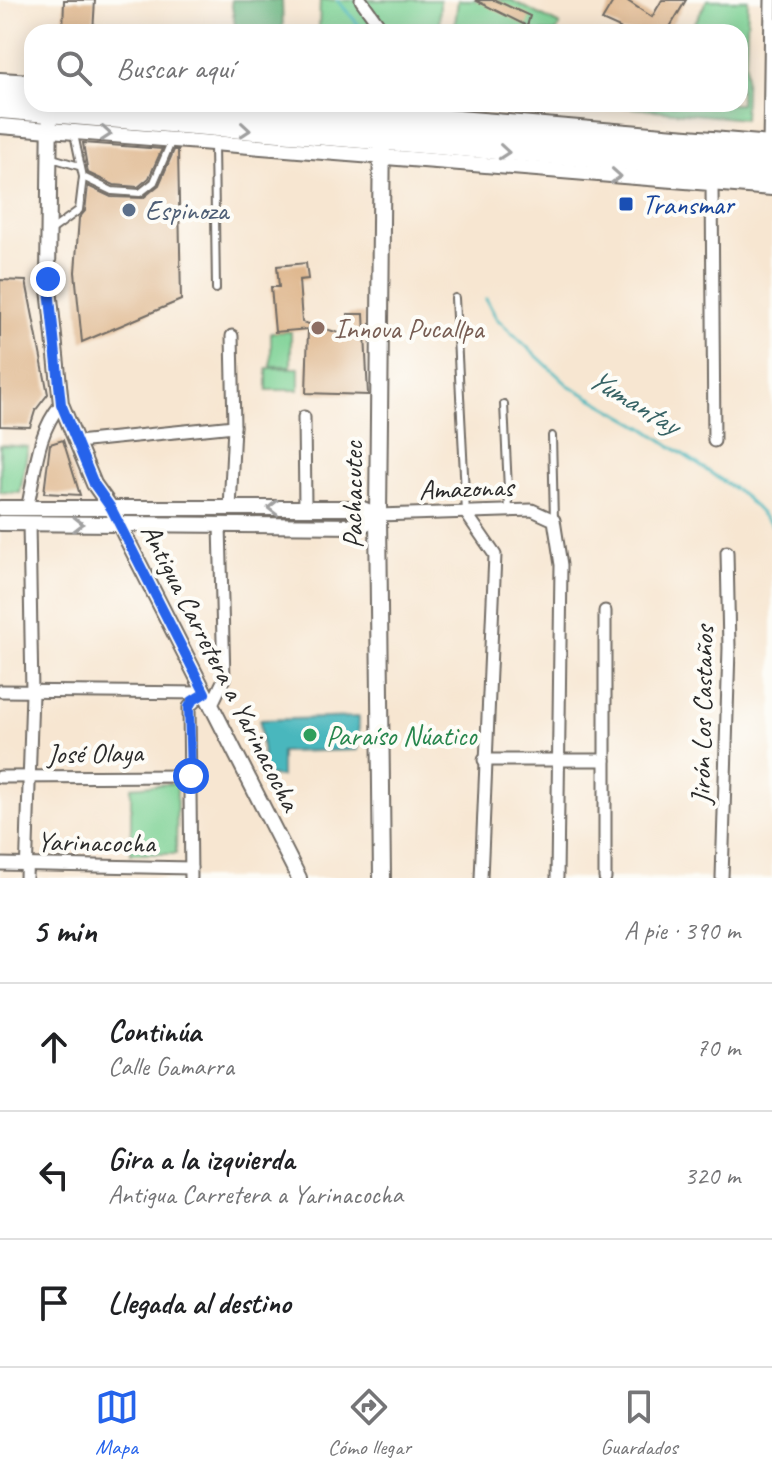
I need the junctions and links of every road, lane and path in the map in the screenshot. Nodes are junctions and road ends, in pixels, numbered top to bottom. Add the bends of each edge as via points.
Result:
1 (361, 0) edge
2 (771, 0) edge
3 (378, 24) edge
4 (0, 80) edge
5 (24, 82) edge
6 (0, 94) edge
7 (24, 96) edge
8 (0, 109) edge
9 (190, 112) edge
10 (313, 112) edge
11 (50, 116) edge
12 (449, 118) edge
13 (0, 126) edge
14 (74, 132) junction
15 (386, 138) junction
16 (172, 140) junction
17 (214, 144) junction
18 (50, 157) junction
19 (771, 162) edge
20 (79, 166) junction
21 (83, 177) junction
22 (712, 184) junction
23 (49, 232) junction
24 (216, 289) dead end
25 (455, 298) dead end
26 (232, 336) dead end
27 (61, 404) junction
28 (504, 404) dead end
29 (304, 417) dead end
30 (234, 426) junction
31 (552, 436) dead end
32 (714, 441) dead end
33 (77, 442) junction
34 (305, 507) junction
35 (0, 508) edge
36 (111, 508) junction
37 (230, 509) junction
38 (509, 511) junction
39 (466, 513) junction
40 (381, 515) junction
41 (28, 516) junction
42 (554, 520) junction
43 (0, 523) edge
44 (119, 525) junction
45 (220, 525) junction
46 (727, 552) dead end
47 (605, 611) dead end
48 (0, 691) edge
49 (32, 693) junction
50 (208, 700) junction
51 (484, 760) junction
52 (605, 760) junction
53 (560, 761) junction
54 (191, 776) junction
55 (0, 777) edge
56 (28, 778) junction
57 (0, 864) edge
58 (26, 865) junction
59 (191, 873) edge
60 (26, 878) edge
61 (299, 878) edge
62 (382, 878) edge
63 (389, 878) edge
64 (481, 878) edge
65 (557, 878) edge
66 (605, 878) edge
67 (722, 878) edge

1 - 3 street
2 - 19 street
4 - 5 street
6 - 7 highway
8 - 11 highway
9 - 15 highway
10 - 15 street
11 - 13 street
11 - 14 street
11 -> 15 highway
11 - 18 street, Antigua Carretera a Yarinacocha
12 - 15 highway
12 - 19 highway
14 -> 16 street
14 - 20 lane
15 - 17 street
15 -> 19 highway
15 -> 22 street
15 - 40 main road, Pachacutec
16 - 17 street
16 - 21 lane via 154,182 140,193 112,191
17 - 24 lane
18 - 20 lane
18 - 23 street, Antigua Carretera a Yarinacocha
19 - 22 street
20 - 21 lane
21 - 23 lane via 79,210
22 - 32 street
23 - 27 street, Antigua Carretera a Yarinacocha via 48,279
25 - 39 lane
26 - 30 street
27 - 33 street, Antigua Carretera a Yarinacocha
27 - 41 street via 46,421 40,441
28 - 38 lane
29 - 34 street
30 - 33 street
30 - 37 street
31 - 42 lane
33 - 36 street, Antigua Carretera a Yarinacocha via 94,484
34 -> 37 street
34 - 40 street via 360,508
35 - 41 street
36 - 37 street
36 - 41 street
36 - 44 street, Antigua Carretera a Yarinacocha
38 - 39 street, Amazonas
38 - 42 street, Amazonas via 532,510
39 - 40 street, Amazonas
39 - 51 street via 495,555
40 - 45 street via 361,526
40 - 62 main road, Pachacutec
40 - 63 main road, Pachacutec
41 - 43 street
41 -> 44 street
41 - 49 street
42 - 53 street via 561,565
44 - 45 street
44 - 50 street, Antigua Carretera a Yarinacocha
45 - 50 street via 224,679
46 - 67 street, Jirón Los Castaños
47 - 52 street
48 - 49 street
49 - 50 street
49 - 56 street
50 - 54 street via 192,701 189,707
50 - 61 street, Antigua Carretera a Yarinacocha
51 - 53 street
51 - 64 street
52 - 53 street
52 - 66 street
53 - 65 street
54 - 56 street, José Olaya
54 - 59 street
55 - 56 street, José Olaya
56 - 58 street
57 - 58 street, Yarinacocha
58 - 59 street, Yarinacocha
58 - 60 street

